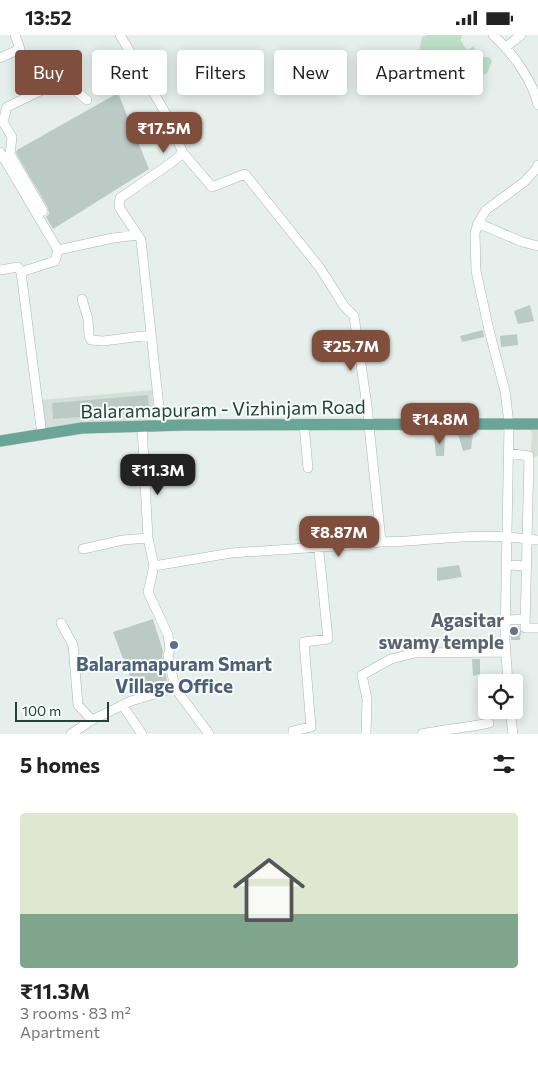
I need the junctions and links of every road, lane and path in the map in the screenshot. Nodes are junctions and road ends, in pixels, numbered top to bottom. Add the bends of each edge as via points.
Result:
1 (15, 35) edge
2 (120, 35) edge
3 (494, 35) edge
4 (521, 35) edge
5 (506, 47) junction
6 (0, 59) edge
7 (88, 99) dead end
8 (538, 105) edge
9 (0, 152) edge
10 (183, 153) junction
11 (538, 165) edge
12 (478, 223) junction
13 (138, 235) junction
14 (538, 245) edge
15 (61, 249) junction
16 (0, 270) edge
17 (21, 273) junction
18 (82, 299) dead end
19 (151, 335) junction
20 (508, 424) junction
21 (538, 424) edge
22 (304, 425) junction
23 (370, 425) junction
24 (161, 426) junction
25 (142, 427) junction
26 (42, 435) junction
27 (0, 441) edge
28 (508, 453) junction
29 (308, 468) dead end
30 (317, 532) dead end
31 (508, 537) junction
32 (148, 538) junction
33 (527, 540) junction
34 (538, 540) edge
35 (381, 541) junction
36 (318, 547) junction
37 (83, 549) dead end
38 (507, 565) junction
39 (154, 566) junction
40 (526, 566) junction
41 (526, 619) junction
42 (506, 620) junction
43 (61, 623) dead end
44 (538, 628) edge
45 (506, 652) junction
46 (507, 674) edge
47 (175, 688) junction
48 (122, 705) junction
49 (511, 719) edge
50 (92, 720) junction
51 (489, 723) dead end
52 (71, 734) edge
53 (142, 734) edge
54 (209, 734) edge
55 (293, 734) edge
56 (366, 734) edge
57 (422, 734) edge
58 (513, 734) edge

1 - 6 street via 20,49
2 - 10 street via 166,114
3 - 5 street
4 - 5 street
5 - 8 street via 520,67
7 - 15 street via 63,80 7,107 4,116 3,122 12,137 10,154
9 - 15 street
10 - 13 street via 120,198 119,207
10 - 23 street via 212,187 245,174 354,316
11 - 12 street via 524,182 486,210
12 - 14 street via 522,242
12 - 20 street via 475,233 476,271 506,391
13 - 15 street
13 - 19 street
15 - 17 street via 55,261
16 - 17 street via 18,267
17 - 26 street
18 - 19 street via 91,340
19 - 24 street
20 - 21 main road, Balaramapuram - Vizhinjam Road
20 - 23 main road, Balaramapuram - Vizhinjam Road
20 - 28 street
22 - 23 main road, Balaramapuram - Vizhinjam Road
22 - 24 main road, Balaramapuram - Vizhinjam Road
22 - 29 street
23 - 35 street
24 - 25 main road, Balaramapuram - Vizhinjam Road
25 - 26 main road, Balaramapuram - Vizhinjam Road via 82,428
25 - 32 street
26 - 27 main road, Balaramapuram - Vizhinjam Road
28 - 31 street
28 - 33 street via 528,455
30 - 36 street
31 - 33 street
31 - 35 street
31 - 38 street
32 - 37 street
32 - 39 street
33 - 34 street
33 - 40 street
35 - 36 street
36 - 39 street via 231,553
36 - 55 street via 328,639 304,642 311,727 293,731
38 - 40 street
38 - 42 street
39 - 47 street via 148,591 168,635 168,655
40 - 41 street
41 - 42 street
41 - 44 street via 525,628
42 - 45 street
43 - 50 street via 73,645 78,705
45 - 46 street
45 - 56 street via 415,653 391,659 362,675 367,699
47 - 48 street
47 - 54 street
48 - 50 street
48 - 53 street
49 - 58 street
50 - 52 street
51 - 57 street

